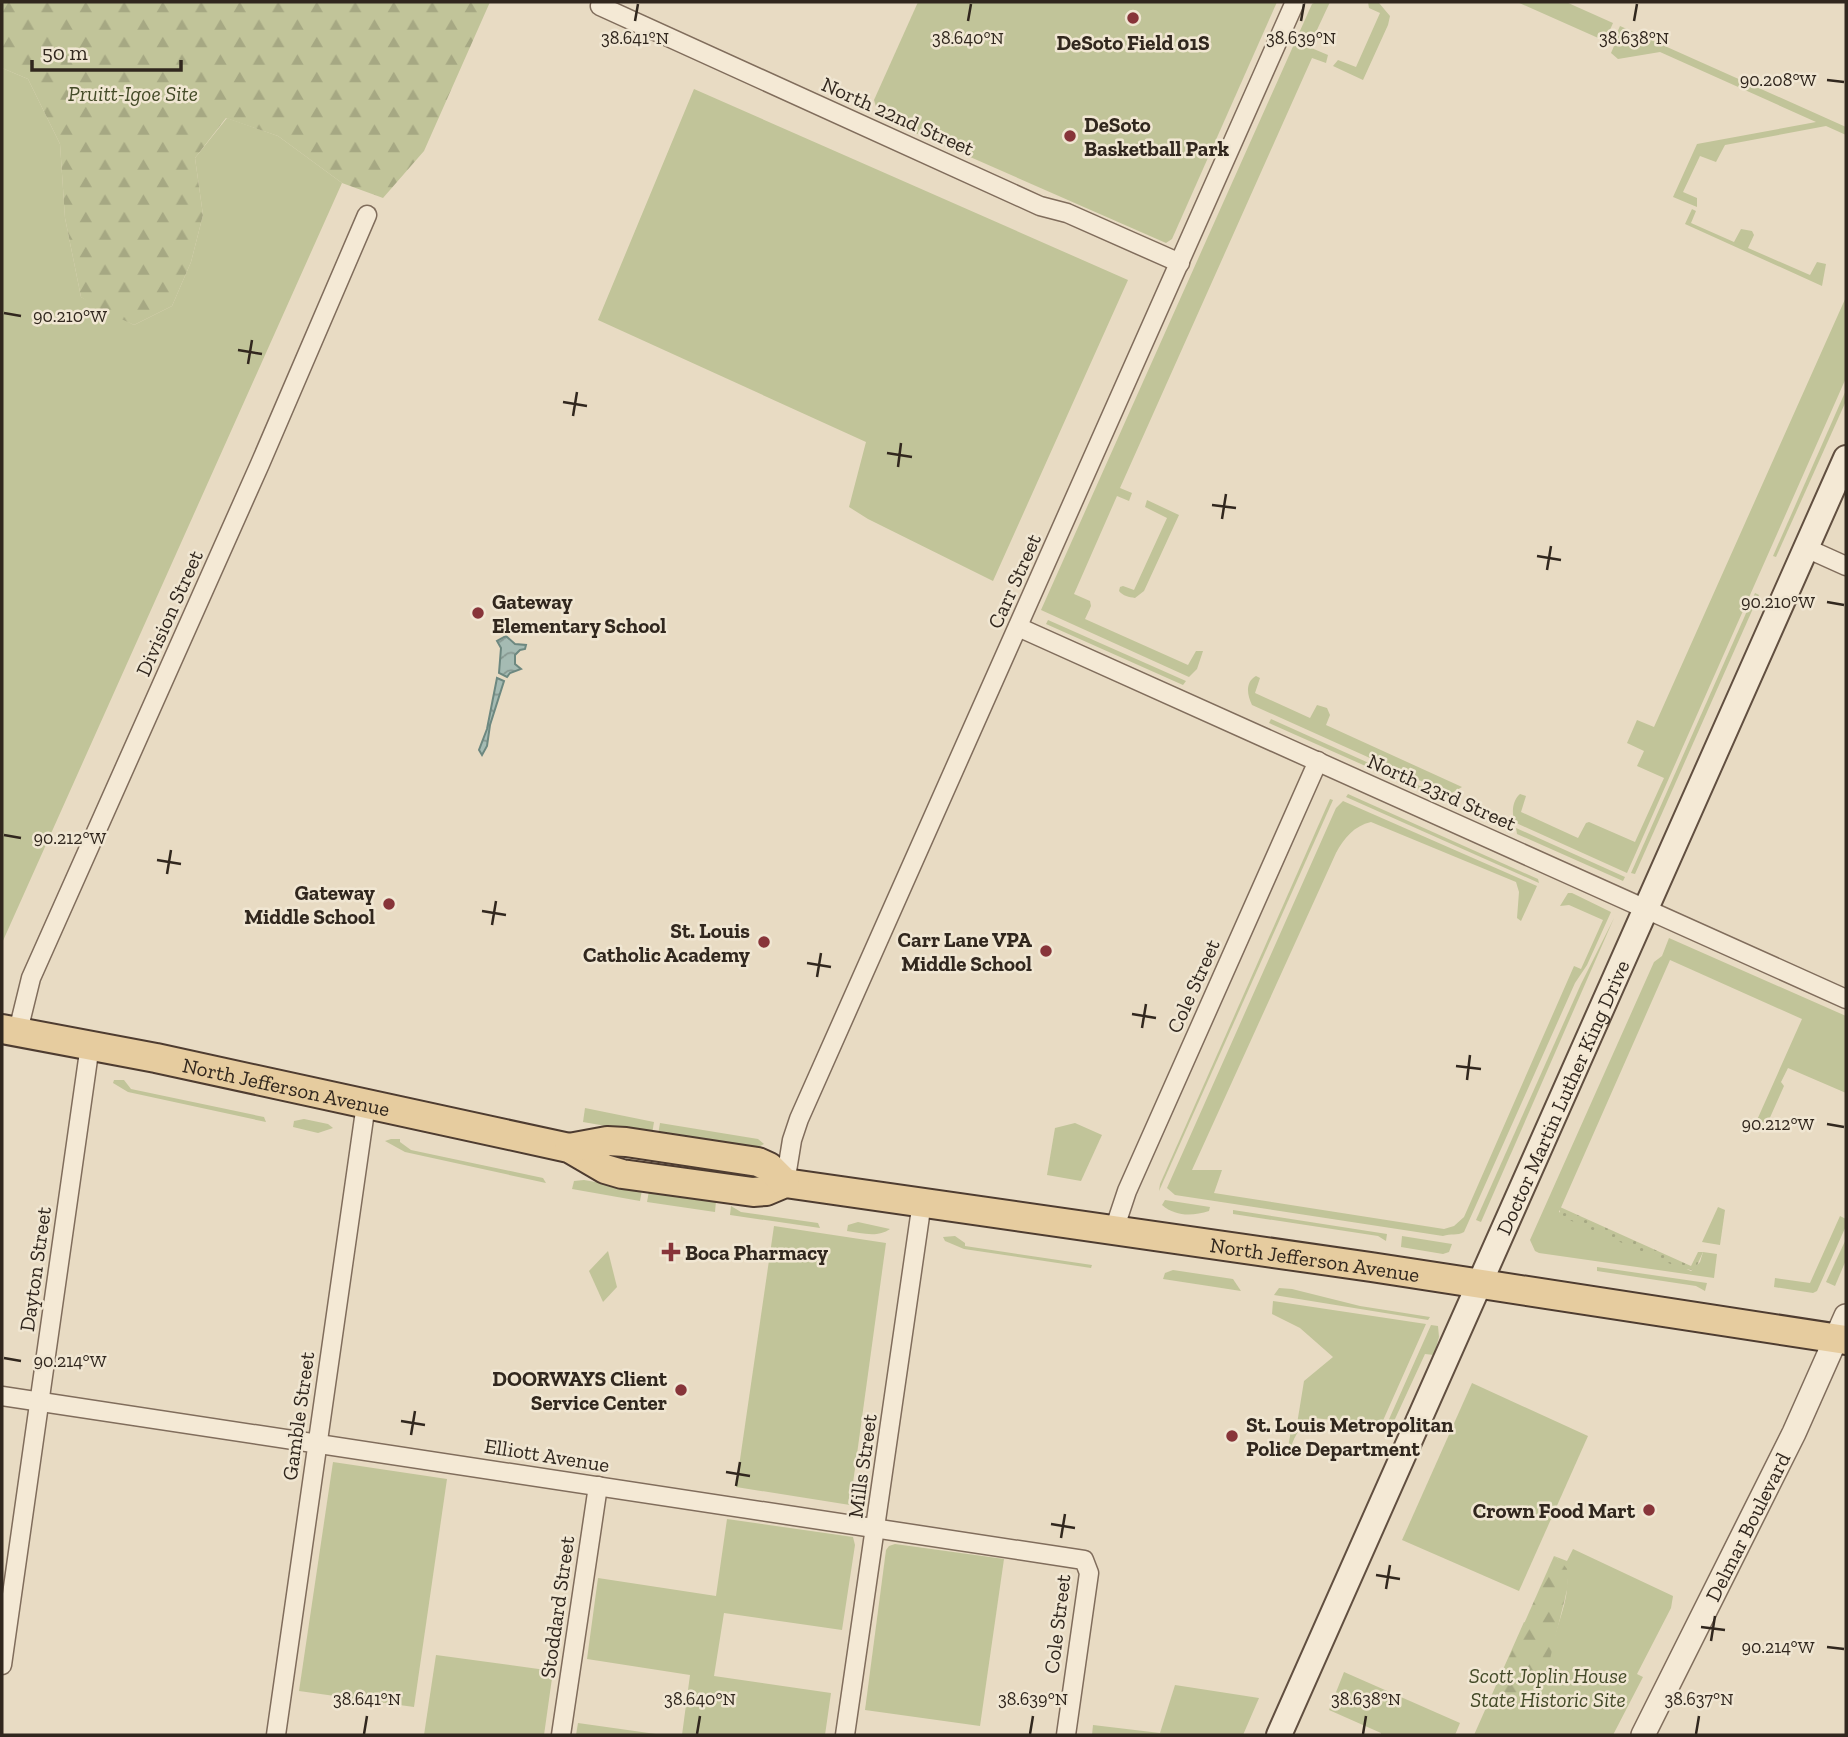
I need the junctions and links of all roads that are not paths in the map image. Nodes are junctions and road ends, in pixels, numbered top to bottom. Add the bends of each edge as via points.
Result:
1 (1295, 2) edge
2 (600, 6) dead end
3 (367, 215) dead end
4 (1180, 263) junction
5 (1846, 458) edge
6 (1806, 548) junction
7 (1846, 566) edge
8 (1018, 627) junction
9 (1318, 761) junction
10 (1646, 909) junction
11 (1846, 999) edge
12 (10, 1030) edge
13 (90, 1045) junction
14 (366, 1104) junction
15 (785, 1183) junction
16 (922, 1202) junction
17 (1114, 1230) junction
18 (1479, 1285) junction
19 (1843, 1332) edge
20 (2, 1396) edge
21 (39, 1402) junction
22 (317, 1444) junction
23 (598, 1486) junction
24 (876, 1528) junction
25 (1084, 1560) joint
26 (2, 1665) edge
27 (276, 1735) edge
28 (561, 1735) edge
29 (845, 1735) edge
30 (1066, 1735) edge
31 (1279, 1735) edge
32 (1643, 1735) edge

1 - 4 street, Carr Street
2 - 4 street, North 22nd Street via 1041,206
3 - 12 street, Division Street
4 - 8 street, Carr Street
5 - 6 main road, Doctor Martin Luther King Drive
6 - 7 street
6 - 10 main road, Doctor Martin Luther King Drive
8 - 9 street, North 23rd Street
8 - 15 street, Carr Street via 799,1119
9 - 10 street, North 23rd Street
9 - 17 street, Cole Street via 1127,1191
10 - 11 street, North 23rd Street
10 - 18 main road, Doctor Martin Luther King Drive
12 - 13 main road, North Jefferson Avenue
13 - 14 main road, North Jefferson Avenue
13 - 21 street, Dayton Street
14 - 15 main road, North Jefferson Avenue via 569,1148 626,1142 758,1162
14 - 22 street, Gamble Street
15 - 16 main road, North Jefferson Avenue
16 - 17 main road, North Jefferson Avenue
16 - 24 street, Mills Street
17 - 18 main road, North Jefferson Avenue
18 - 19 main road, North Jefferson Avenue
18 - 31 main road, Doctor Martin Luther King Drive
19 - 32 street, Delmar Boulevard
20 - 21 street, Elliott Avenue
21 - 22 street, Elliott Avenue
21 - 26 street, Dayton Street
22 - 23 street, Elliott Avenue
22 - 27 street, Gamble Street
23 - 24 street, Elliott Avenue
23 - 28 street, Stoddard Street
24 - 25 street, Elliott Avenue
24 - 29 street, Mills Street
25 - 30 street, Cole Street via 1089,1573

